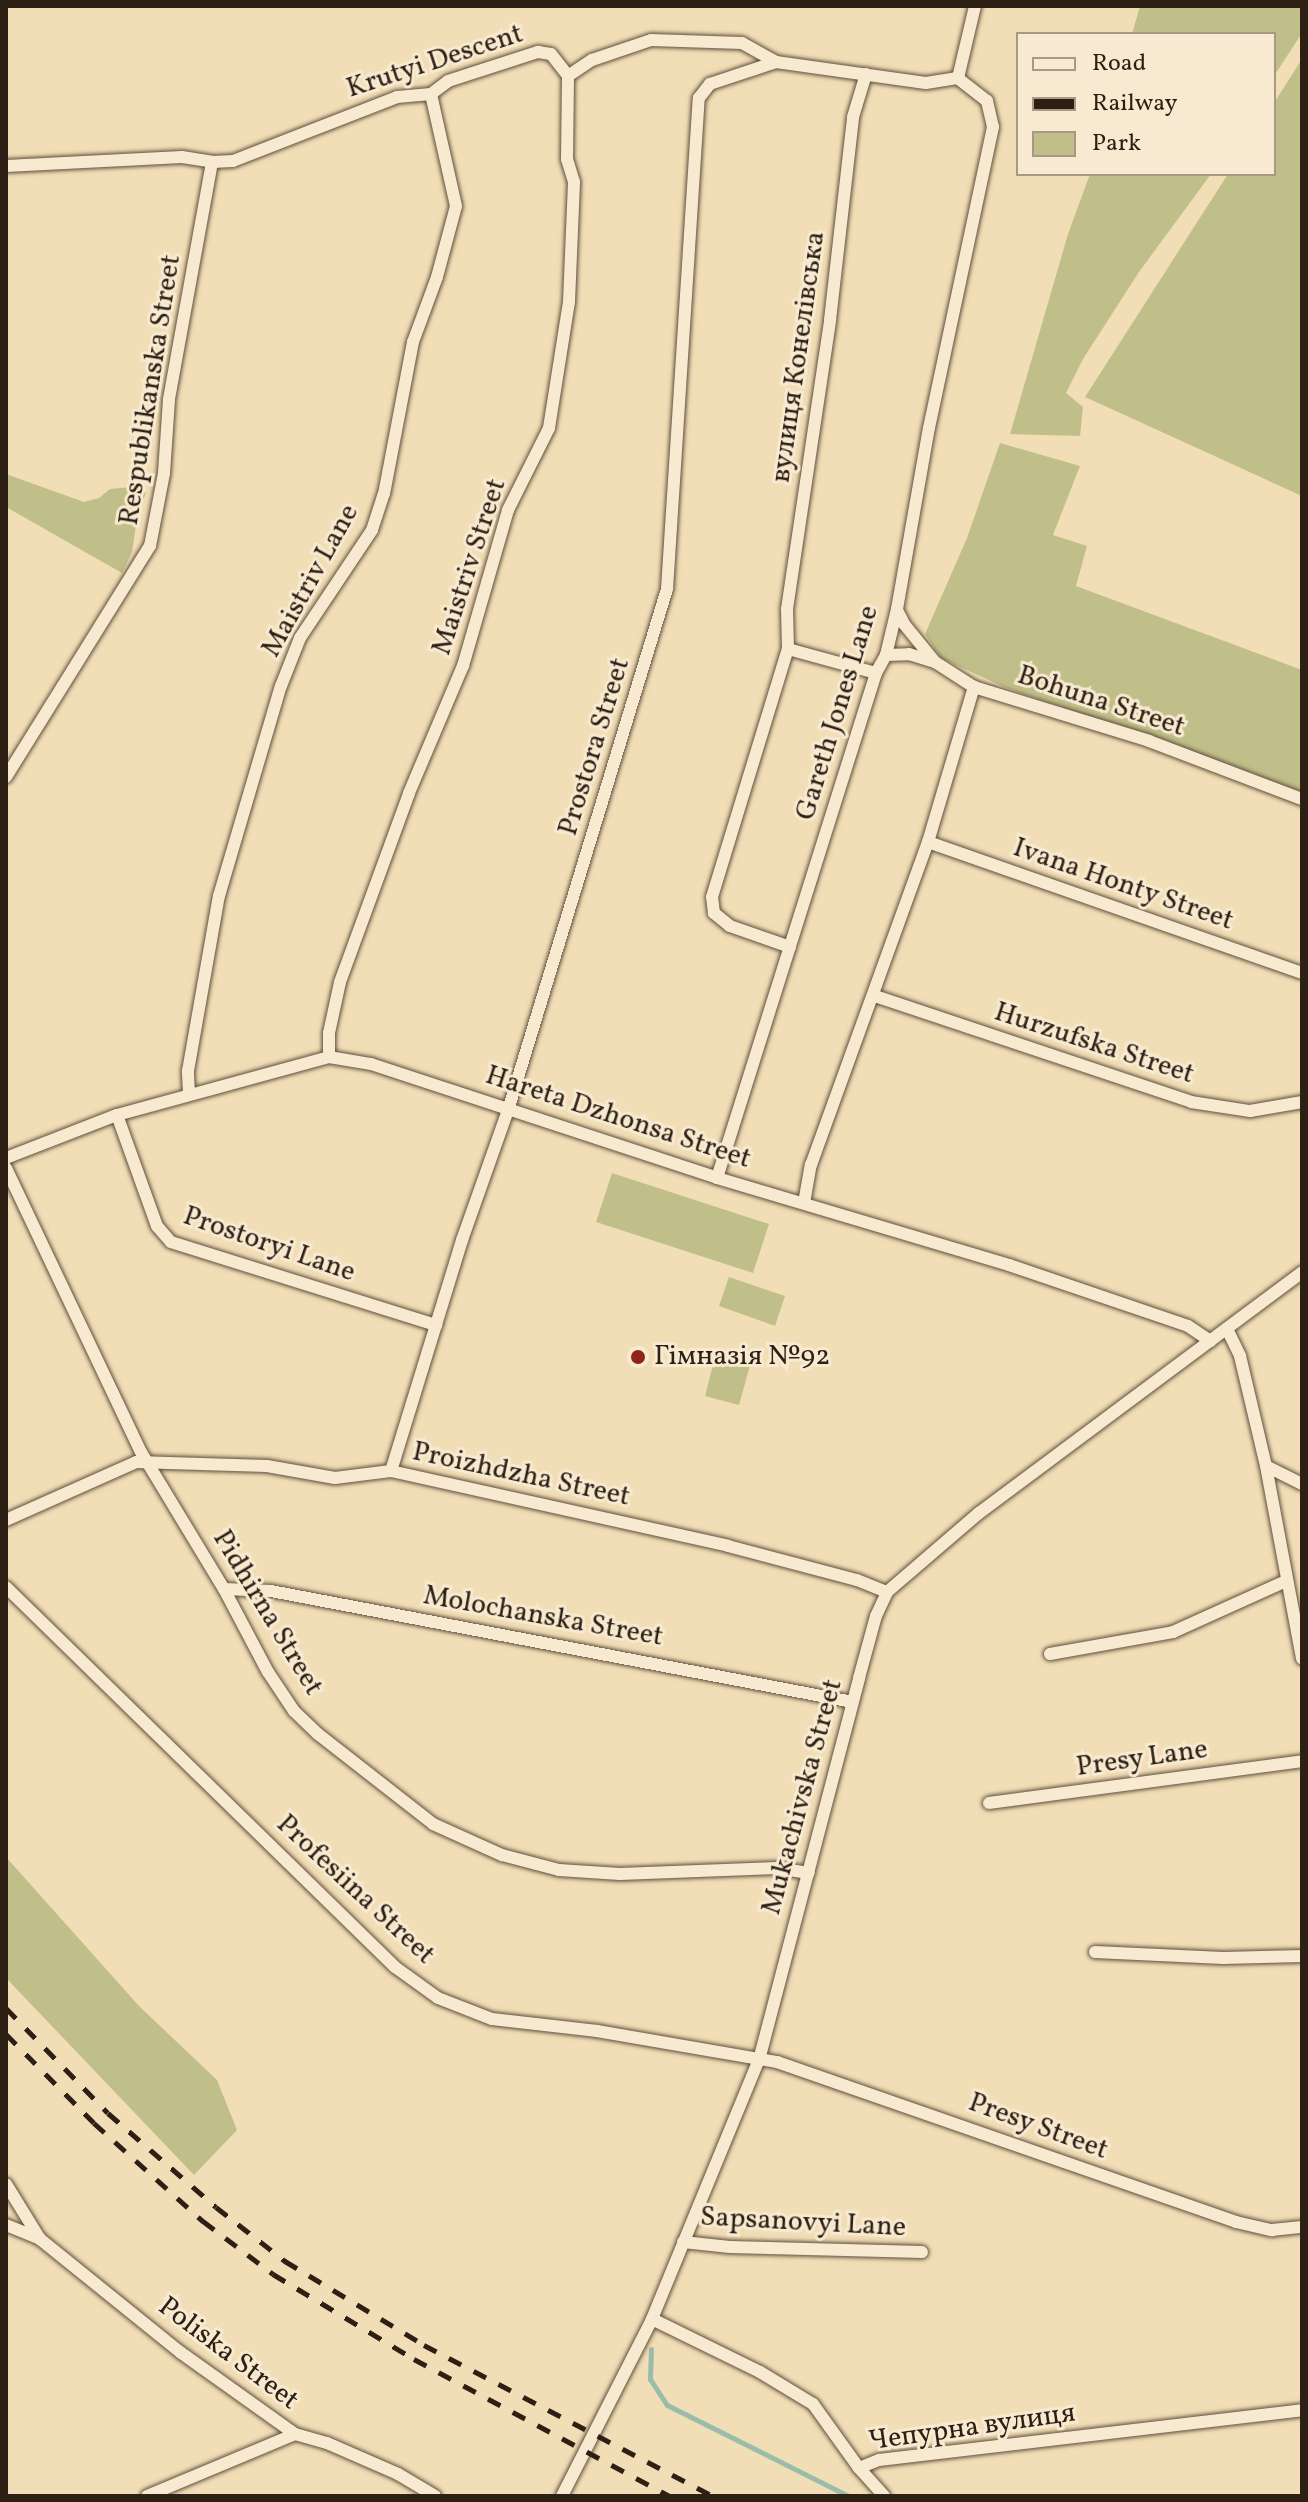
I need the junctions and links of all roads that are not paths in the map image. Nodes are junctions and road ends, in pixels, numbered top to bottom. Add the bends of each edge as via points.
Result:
1 (975, 6) edge
2 (776, 62) junction
3 (866, 74) junction
4 (568, 76) junction
5 (958, 78) junction
6 (431, 94) junction
7 (212, 162) junction
8 (6, 166) edge
9 (897, 609) junction
10 (788, 649) junction
11 (886, 655) junction
12 (935, 662) junction
13 (876, 673) junction
14 (974, 687) junction
15 (6, 777) edge
16 (1302, 799) edge
17 (928, 842) junction
18 (790, 947) junction
19 (1302, 973) edge
20 (875, 996) junction
21 (329, 1057) junction
22 (189, 1093) junction
23 (1302, 1102) edge
24 (509, 1107) junction
25 (117, 1115) junction
26 (6, 1158) edge
27 (6, 1168) edge
28 (717, 1178) junction
29 (804, 1203) junction
30 (1302, 1272) edge
31 (436, 1325) junction
32 (1227, 1329) junction
33 (1210, 1341) junction
34 (149, 1461) junction
35 (1266, 1466) junction
36 (391, 1471) junction
37 (1302, 1484) edge
38 (6, 1520) edge
39 (1286, 1581) junction
40 (6, 1587) edge
41 (224, 1589) junction
42 (887, 1592) junction
43 (1050, 1654) dead end
44 (1302, 1659) edge
45 (853, 1702) junction
46 (1302, 1761) edge
47 (989, 1803) dead end
48 (809, 1873) junction
49 (1095, 1952) dead end
50 (1302, 1956) edge
51 (759, 2060) junction
52 (6, 2184) edge
53 (6, 2225) edge
54 (1302, 2227) edge
55 (40, 2239) junction
56 (683, 2242) junction
57 (922, 2252) dead end
58 (652, 2319) junction
59 (1302, 2410) edge
60 (295, 2434) junction
61 (859, 2468) junction
62 (147, 2496) edge
63 (435, 2496) edge
64 (562, 2496) edge
65 (884, 2496) edge

1 - 5 street
2 - 3 street
2 - 4 street via 742,43 651,40 592,60
2 - 24 street, Prostora Street via 710,84 699,98 667,589
3 - 5 street via 926,83
3 - 10 street, вулиця Конелівська via 853,117 830,320 787,609
4 - 6 street, Krutyi Descent via 551,54 538,52 448,81
4 - 21 street, Maistriv Street via 567,159 574,182 569,302 549,428 508,510 463,666 409,793 340,982
5 - 9 street, Gareth Jones Lane via 987,101 993,127
6 - 7 street, Krutyi Descent via 397,97 233,161
6 - 22 street, Maistriv Lane via 456,206 413,342 384,494 372,530 300,638 281,686 219,896 188,1071
7 - 8 street, Krutyi Descent via 182,157
7 - 15 street, Respublikanska Street via 169,399 164,473 150,546
9 - 11 street, Gareth Jones Lane
9 - 12 street
10 - 13 street
10 - 18 street, вулиця Конелівська via 712,897 714,913 730,926
11 - 12 street, Bohuna Street via 909,654
11 - 13 street, Gareth Jones Lane
12 - 14 street, Bohuna Street
13 - 18 street, Gareth Jones Lane
14 - 16 street, Bohuna Street via 1149,741
14 - 17 street
17 - 19 street, Ivana Honty Street
17 - 20 street
18 - 28 street, Gareth Jones Lane
20 - 23 street, Hurzufska Street via 1191,1102 1250,1111
20 - 29 street via 811,1165
21 - 22 street, Hareta Dzhonsa Street
21 - 24 street, Hareta Dzhonsa Street via 371,1064
22 - 25 street, Hareta Dzhonsa Street
24 - 28 street, Hareta Dzhonsa Street
24 - 31 street, Prostora Street
25 - 26 street, Hareta Dzhonsa Street
25 - 31 street, Prostoryi Lane via 157,1226 171,1242
27 - 34 street, Pidhirna Street
28 - 29 street, Hareta Dzhonsa Street
29 - 33 street, Hareta Dzhonsa Street via 1009,1265 1188,1326
30 - 32 street, Mukachivska Street
31 - 36 street, Prostora Street
32 - 33 street, Mukachivska Street
32 - 35 street via 1240,1356
33 - 42 street, Mukachivska Street via 979,1513
34 - 36 street, Proizhdzha Street via 267,1466 335,1478
34 - 38 street, Proizhdzha Street via 136,1462
34 - 41 street, Pidhirna Street
35 - 37 street
35 - 39 street
36 - 42 street, Proizhdzha Street via 766,1556
39 - 43 street via 1173,1632
39 - 44 street
40 - 51 street, Profesiina Street via 395,1967 438,1998 492,2019 597,2031
41 - 45 street, Molochanska Street via 271,1591
41 - 48 street, Pidhirna Street via 294,1711 433,1824 463,1840 559,1870 620,1874 777,1868
42 - 45 street, Mukachivska Street
45 - 48 street, Mukachivska Street
46 - 47 street, Presy Lane
48 - 51 street, Mukachivska Street
49 - 50 street
51 - 54 street, Presy Street via 837,2080 1236,2222 1272,2230
51 - 56 street, Mukachivska Street
52 - 55 street
53 - 55 street, Poliska Street
55 - 60 street, Poliska Street via 180,2352
56 - 57 street, Sapsanovyi Lane
56 - 58 street, Mukachivska Street
58 - 61 street, Чепурна вулиця via 813,2404
58 - 64 street, Mukachivska Street
59 - 61 street, Чепурна вулиця via 879,2460
60 - 62 street
60 - 63 street, Poliska Street via 398,2474
61 - 65 street

